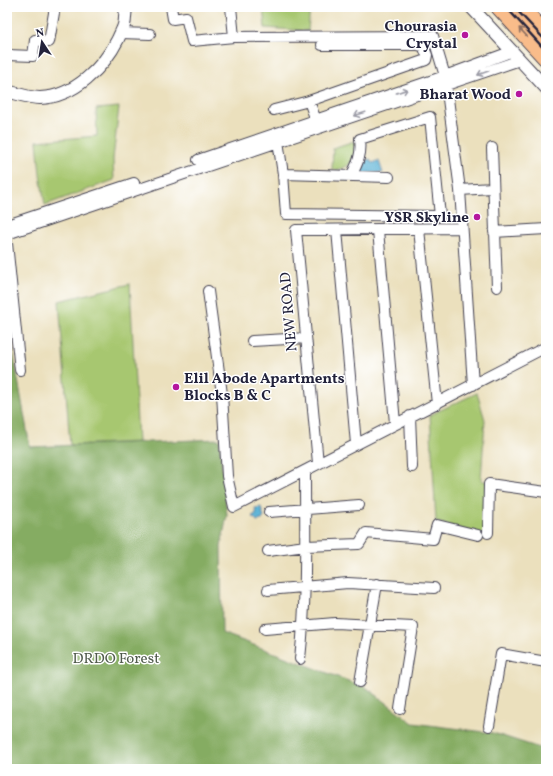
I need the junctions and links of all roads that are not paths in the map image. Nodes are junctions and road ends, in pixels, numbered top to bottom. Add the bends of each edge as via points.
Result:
1 (54, 7) edge
2 (128, 7) edge
3 (171, 7) edge
4 (231, 7) edge
5 (471, 7) edge
6 (499, 7) edge
7 (521, 7) edge
8 (541, 7) edge
9 (546, 12) edge
10 (120, 33) junction
11 (150, 34) dead end
12 (546, 35) edge
13 (234, 37) junction
14 (322, 45) dead end
15 (7, 55) edge
16 (516, 55) junction
17 (546, 58) edge
18 (446, 81) junction
19 (546, 88) edge
20 (7, 91) edge
21 (309, 101) junction
22 (274, 110) dead end
23 (317, 124) junction
24 (278, 141) junction
25 (492, 148) dead end
26 (283, 174) junction
27 (350, 176) junction
28 (389, 177) dead end
29 (492, 188) junction
30 (460, 190) junction
31 (55, 213) junction
32 (7, 225) edge
33 (462, 228) junction
34 (419, 229) junction
35 (546, 229) edge
36 (337, 230) junction
37 (378, 230) junction
38 (494, 232) junction
39 (7, 234) edge
40 (7, 243) edge
41 (497, 287) dead end
42 (208, 291) dead end
43 (306, 338) junction
44 (252, 341) dead end
45 (546, 347) edge
46 (20, 370) dead end
47 (473, 386) junction
48 (437, 404) junction
49 (410, 416) junction
50 (395, 424) junction
51 (356, 444) junction
52 (318, 464) junction
53 (412, 467) dead end
54 (305, 471) junction
55 (546, 492) edge
56 (359, 506) dead end
57 (305, 510) junction
58 (269, 512) dead end
59 (306, 546) junction
60 (268, 552) dead end
61 (377, 584) junction
62 (304, 586) junction
63 (434, 588) dead end
64 (268, 590) dead end
65 (370, 624) junction
66 (303, 625) junction
67 (265, 630) dead end
68 (300, 659) dead end
69 (546, 662) edge
70 (360, 682) dead end
71 (400, 709) dead end
72 (489, 726) dead end

1 - 15 street via 49,42 35,40 33,56
2 - 10 street
3 - 13 street via 173,19 186,17 192,41
4 - 13 street
5 - 16 street
17 -> 6 highway
7 - 12 highway
8 - 9 street
10 - 11 street
10 - 20 street via 99,68 83,82 57,94 40,98
13 - 18 street via 434,36
14 - 21 street via 418,45 423,46 427,56 426,60
16 - 18 street
16 - 19 street
18 - 23 street
18 - 30 street
21 - 22 street
21 - 23 street
23 - 24 street
23 - 31 street
24 - 26 street
24 - 31 street
25 - 29 street
26 - 27 street
26 - 27 street via 286,214 440,216 430,117 360,139 362,150
27 - 28 street
29 - 30 street
29 - 38 street
30 - 33 street
31 - 32 street
31 - 39 street
33 - 34 street
33 - 47 street
34 - 37 street
34 - 48 street
35 - 38 street
36 - 37 street
36 - 43 street, NEW ROAD via 296,230
36 - 51 street
37 - 50 street
38 - 41 street
40 - 46 street
42 - 54 street via 222,394 227,476 234,507
43 - 44 street
43 - 52 street, NEW ROAD
45 - 47 street
47 - 48 street
48 - 49 street
49 - 50 street
49 - 53 street
50 - 51 street
51 - 52 street
52 - 54 street
54 - 57 street
55 - 59 street via 490,484 483,534 437,525 433,539 366,533 359,544
56 - 57 street
57 - 58 street
57 - 59 street
59 - 60 street
59 - 62 street
61 - 62 street
61 - 63 street
61 - 65 street
62 - 64 street
62 - 66 street
65 - 66 street
65 - 70 street
65 - 71 street via 413,627
66 - 67 street
66 - 68 street
69 - 72 street via 501,654

